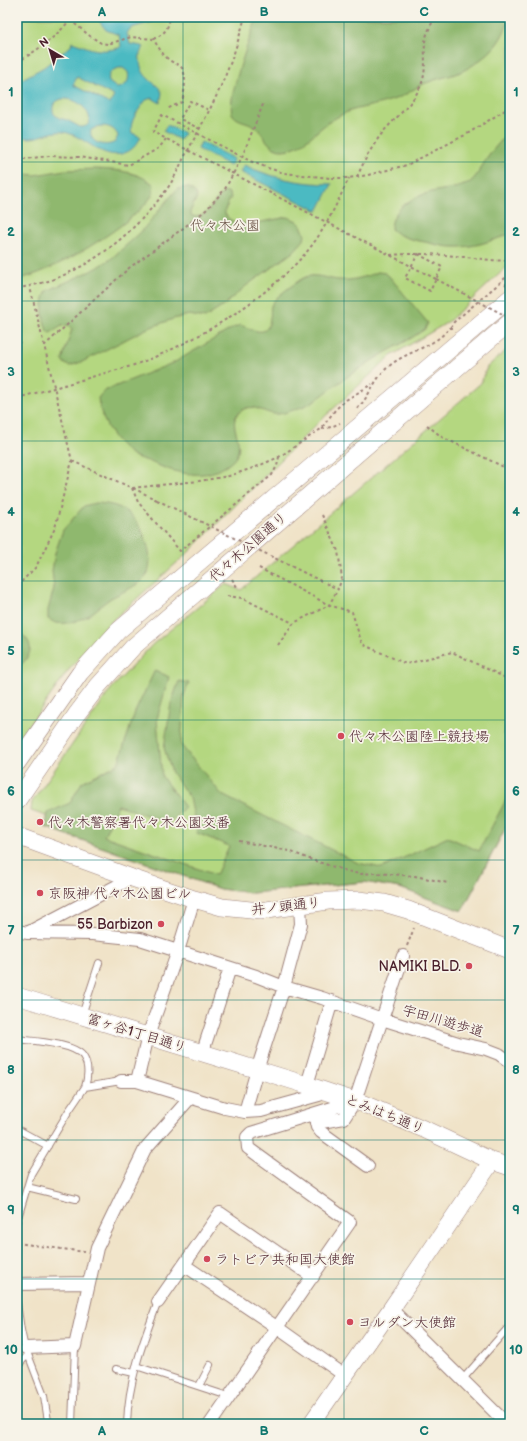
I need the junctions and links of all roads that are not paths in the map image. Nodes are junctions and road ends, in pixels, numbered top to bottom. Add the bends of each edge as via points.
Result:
1 (507, 292) edge
2 (510, 322) edge
3 (17, 763) edge
4 (17, 801) edge
5 (17, 836) edge
6 (132, 878) junction
7 (194, 899) junction
8 (300, 906) junction
9 (23, 932) edge
10 (17, 938) edge
11 (510, 950) edge
12 (178, 951) junction
13 (403, 956) road end
14 (99, 963) dead end
15 (230, 968) junction
16 (284, 987) junction
17 (17, 996) edge
18 (332, 1002) junction
19 (82, 1016) junction
20 (382, 1019) junction
21 (148, 1036) junction
22 (17, 1039) edge
23 (202, 1054) junction
24 (510, 1062) edge
25 (257, 1070) junction
26 (121, 1081) joint
27 (137, 1081) junction
28 (86, 1087) junction
29 (314, 1087) junction
30 (190, 1098) junction
31 (355, 1101) junction
32 (245, 1112) junction
33 (17, 1129) edge
34 (48, 1146) junction
35 (492, 1161) junction
36 (368, 1166) dead end
37 (510, 1167) edge
38 (27, 1187) junction
39 (20, 1198) edge
40 (76, 1199) dead end
41 (17, 1221) edge
42 (184, 1265) junction
43 (313, 1277) junction
44 (89, 1283) junction
45 (17, 1284) edge
46 (17, 1302) edge
47 (158, 1302) joint
48 (391, 1309) junction
49 (277, 1327) junction
50 (507, 1329) dead end
51 (76, 1346) junction
52 (27, 1351) junction
53 (210, 1365) dead end
54 (136, 1366) junction
55 (116, 1369) dead end
56 (17, 1370) edge
57 (134, 1373) junction
58 (344, 1375) junction
59 (462, 1380) junction
60 (199, 1386) junction
61 (228, 1396) junction
62 (317, 1422) edge
63 (51, 1424) edge
64 (72, 1424) edge
65 (126, 1424) edge
66 (210, 1424) edge
67 (507, 1424) edge

1 - 3 main road, 代々木公園通り via 118,631 80,673
2 - 4 main road, 代々木公園通り via 133,648 98,686 76,715
5 - 6 main road, 井ノ頭通り
6 - 7 main road, 井ノ頭通り
6 - 9 street
7 - 8 main road, 井ノ頭通り via 222,907 260,911
7 - 12 street
8 - 11 main road, 井ノ頭通り via 359,900 384,903
8 - 16 street via 301,924
9 - 10 street
9 - 12 street, 宇田川遊歩道 via 129,937
12 - 15 street, 宇田川遊歩道
12 - 21 street
13 - 20 street
14 - 19 lane
15 - 16 street, 宇田川遊歩道
15 - 23 street
16 - 18 street, 宇田川遊歩道
16 - 25 street
17 - 19 main road, 富ヶ谷1丁目通り
18 - 20 street, 宇田川遊歩道
18 - 29 street
19 - 21 main road, 富ヶ谷1丁目通り
20 - 24 street, 宇田川遊歩道 via 486,1049
20 - 31 street
21 - 23 main road, 富ヶ谷1丁目通り
21 - 27 street
22 - 28 lane via 55,1044 78,1052 86,1063
23 - 25 main road, 富ヶ谷1丁目通り
25 - 29 main road, とみはち通り
25 - 32 street
26 - 27 street
26 - 28 lane
27 - 30 street
28 - 34 lane
29 - 31 main road, とみはち通り
29 - 32 street via 318,1095 261,1111
30 - 32 street
30 - 44 street via 140,1157 97,1248
31 - 35 main road, とみはち通り
31 - 36 street via 344,1118 316,1123 321,1132
31 - 43 street via 251,1133 247,1138 248,1148 350,1222
33 - 34 lane
34 - 38 lane via 31,1174
35 - 37 main road, とみはち通り
35 - 48 main road
38 - 39 lane
38 - 40 lane
39 - 41 lane
42 - 43 street via 220,1214
42 - 47 street
42 - 49 street
43 - 49 street
44 - 45 street
44 - 51 street
46 - 52 lane via 20,1330
47 - 54 lane
48 - 58 main road
48 - 59 street
49 - 58 street
49 - 61 street
50 - 59 lane
51 - 52 street
51 - 64 lane
52 - 56 lane
52 - 63 lane via 44,1396 48,1421
53 - 60 lane
54 - 57 lane
54 - 60 lane
55 - 57 lane
57 - 65 lane
58 - 62 main road
59 - 67 street
60 - 61 lane
61 - 66 street

